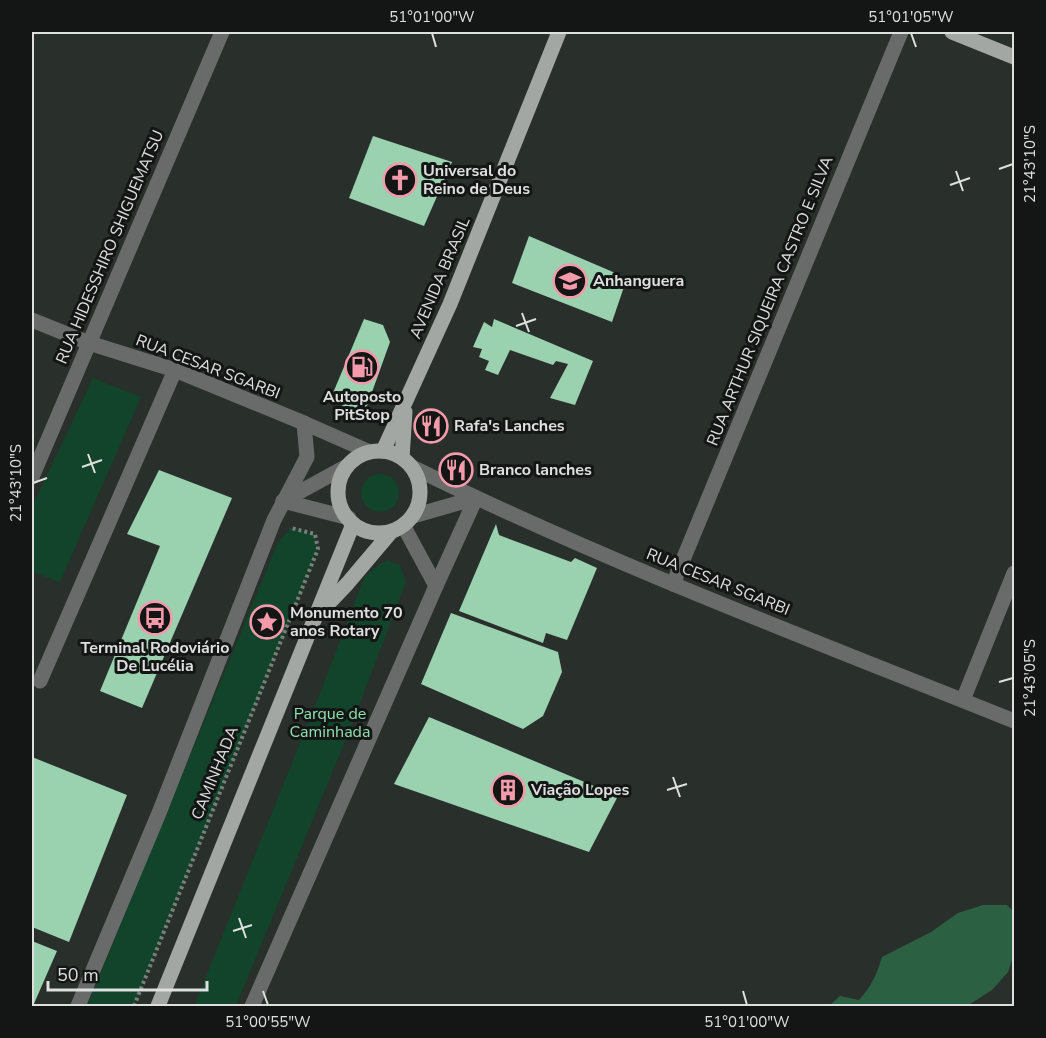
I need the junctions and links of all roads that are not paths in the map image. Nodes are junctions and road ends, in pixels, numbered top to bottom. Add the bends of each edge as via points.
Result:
1 (222, 32) edge
2 (559, 32) edge
3 (901, 32) edge
4 (952, 32) edge
5 (1014, 57) edge
6 (32, 320) edge
7 (89, 343) junction
8 (175, 370) junction
9 (406, 404) junction
10 (303, 423) junction
11 (377, 451) junction
12 (407, 462) junction
13 (347, 466) junction
14 (32, 477) edge
15 (476, 498) junction
16 (283, 501) junction
17 (351, 521) junction
18 (403, 524) junction
19 (1014, 573) edge
20 (673, 584) junction
21 (436, 586) junction
22 (317, 615) junction
23 (40, 681) dead end
24 (963, 700) junction
25 (1014, 721) edge
26 (78, 1006) edge
27 (158, 1006) edge
28 (252, 1006) edge

1 - 7 street, RUA HIDESSHIRO SHIGUEMATSU
2 - 9 main road, AVENIDA BRASIL
3 - 20 street, RUA ARTHUR SIQUEIRA CASTRO E SILVA
4 - 5 main road
6 - 7 street, RUA CESAR SGARBI
7 - 8 street, RUA CESAR SGARBI
7 - 14 street, RUA HIDESSHIRO SHIGUEMATSU
8 - 10 street, RUA CESAR SGARBI
8 - 23 street
9 - 11 main road, AVENIDA BRASIL
9 - 12 main road, AVENIDA BRASIL
10 - 11 street, RUA CESAR SGARBI
10 - 16 street via 308,457
11 - 12 main road via 393,453
11 - 13 main road via 357,457
12 - 15 street, RUA CESAR SGARBI
12 - 18 main road via 418,478 420,491 419,504
13 - 16 street
13 - 17 main road via 338,490 339,503
15 - 18 street
15 - 20 street, RUA CESAR SGARBI
15 - 21 street
16 - 17 street
16 - 26 street
17 - 18 main road via 365,531
17 - 22 main road
18 - 21 street
18 - 22 main road
19 - 24 street
20 - 24 street, RUA CESAR SGARBI
21 - 28 street
22 - 27 main road
24 - 25 street, RUA CESAR SGARBI

